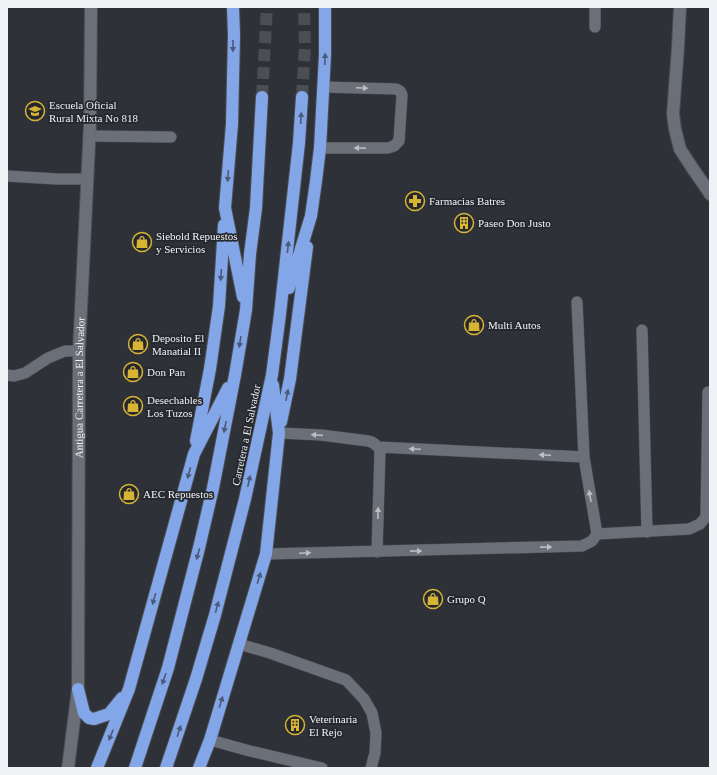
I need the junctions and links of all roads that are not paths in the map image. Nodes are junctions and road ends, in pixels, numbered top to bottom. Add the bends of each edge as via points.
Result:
1 (91, 7) edge
2 (233, 7) edge
3 (325, 7) edge
4 (595, 7) edge
5 (680, 7) edge
6 (595, 27) dead end
7 (324, 87) junction
8 (262, 97) tunnel mouth
9 (302, 97) tunnel mouth
10 (89, 136) junction
11 (171, 137) dead end
12 (320, 148) junction
13 (7, 176) edge
14 (87, 178) junction
15 (710, 194) edge
16 (225, 208) junction
17 (311, 216) junction
18 (577, 302) dead end
19 (246, 310) junction
20 (280, 314) junction
21 (642, 330) dead end
22 (80, 351) junction
23 (7, 375) edge
24 (235, 375) junction
25 (272, 376) junction
26 (708, 392) dead end
27 (279, 433) junction
28 (378, 447) junction
29 (194, 454) junction
30 (584, 457) junction
31 (648, 532) junction
32 (597, 534) junction
33 (377, 552) junction
34 (266, 554) junction
35 (239, 644) junction
36 (78, 689) junction
37 (129, 689) junction
38 (210, 740) junction
39 (68, 768) edge
40 (98, 768) edge
41 (135, 768) edge
42 (166, 768) edge
43 (199, 768) edge
44 (322, 768) edge
45 (371, 768) edge

1 - 10 street, Antigua Carretera a El Salvador
2 -> 16 highway via 232,124
7 -> 3 highway
4 - 6 lane
5 - 15 street via 674,122 680,149
7 - 12 highway
7 -> 12 lane via 400,91 402,94 399,141 388,148
8 - 19 highway, Carretera a El Salvador via 256,208
20 -> 9 highway, Carretera a El Salvador
10 - 11 lane
10 - 14 street, Antigua Carretera a El Salvador
12 - 17 highway
13 - 14 lane
14 - 22 street, Antigua Carretera a El Salvador
16 - 19 highway
16 -> 29 highway via 219,306
17 - 20 highway
27 -> 17 highway via 290,380
18 - 30 lane
19 -> 24 highway, Carretera a El Salvador
20 - 25 highway, Carretera a El Salvador
21 - 31 lane
22 - 23 lane via 65,351 48,358 25,373
22 - 36 street, Antigua Carretera a El Salvador
24 - 29 highway
24 -> 41 highway, Carretera a El Salvador via 199,548 168,668
25 - 27 highway
42 -> 25 highway, Carretera a El Salvador via 217,608 246,499
26 - 31 lane via 706,517 700,524 689,529
28 -> 27 lane via 368,441
27 - 34 highway
30 -> 28 lane
33 -> 28 lane via 380,450
29 -> 37 highway
32 -> 30 lane
31 - 32 lane
33 -> 32 lane via 582,546 592,541
34 -> 33 lane
35 -> 34 highway
38 -> 35 highway
35 - 45 lane via 346,680 364,699 372,713 376,733
36 - 37 highway via 84,713 94,719 109,714
36 - 39 street, Antigua Carretera a El Salvador
37 -> 40 highway
38 - 43 highway
38 - 44 lane

